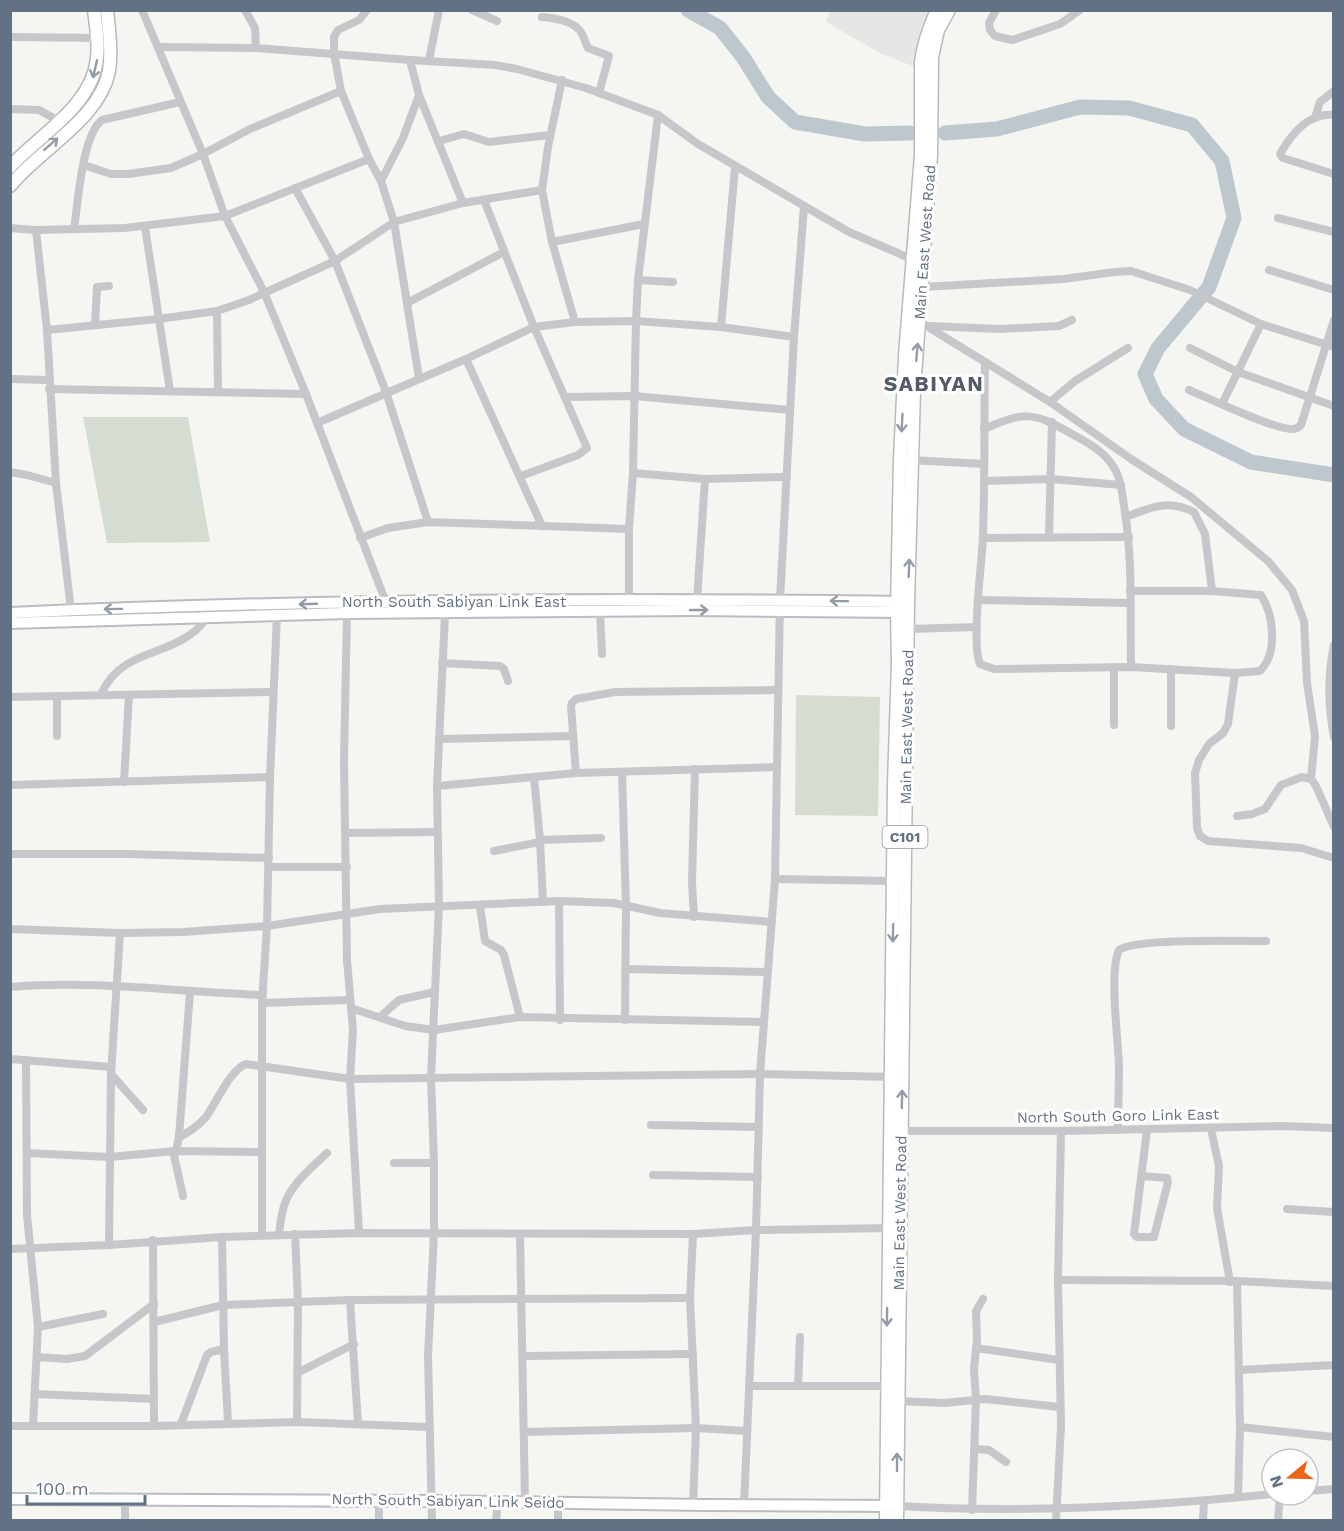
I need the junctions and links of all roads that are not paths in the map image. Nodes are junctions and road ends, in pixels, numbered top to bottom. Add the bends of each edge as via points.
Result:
1 (94, 10) edge
2 (108, 10) edge
3 (142, 10) edge
4 (245, 10) edge
5 (367, 10) edge
6 (439, 10) edge
7 (472, 10) edge
8 (937, 10) edge
9 (949, 10) edge
10 (996, 10) edge
11 (1080, 10) edge
12 (542, 17) dead end
13 (497, 21) dead end
14 (10, 37) edge
15 (104, 38) junction
16 (158, 47) junction
17 (256, 48) junction
18 (334, 53) junction
19 (410, 60) junction
20 (429, 60) junction
21 (562, 80) junction
22 (926, 83) junction
23 (340, 91) junction
24 (1334, 91) edge
25 (599, 93) junction
26 (419, 95) junction
27 (180, 102) junction
28 (10, 109) edge
29 (1334, 115) edge
30 (658, 116) junction
31 (1315, 118) junction
32 (59, 121) junction
33 (550, 135) junction
34 (439, 141) junction
35 (203, 154) junction
36 (369, 159) junction
37 (84, 165) junction
38 (735, 166) junction
39 (10, 167) edge
40 (1334, 174) edge
41 (381, 181) junction
42 (10, 186) edge
43 (295, 188) junction
44 (542, 190) junction
45 (484, 200) junction
46 (463, 203) junction
47 (804, 207) junction
48 (225, 216) junction
49 (1278, 218) dead end
50 (394, 222) junction
51 (644, 224) junction
52 (145, 227) junction
53 (10, 228) edge
54 (74, 229) junction
55 (36, 230) junction
56 (1334, 232) edge
57 (552, 242) junction
58 (504, 252) junction
59 (335, 261) junction
60 (919, 262) junction
61 (1269, 270) dead end
62 (638, 280) junction
63 (673, 282) dead end
64 (109, 286) dead end
65 (923, 286) junction
66 (1334, 290) edge
67 (264, 292) junction
68 (407, 303) junction
69 (217, 311) junction
70 (158, 319) junction
71 (1072, 320) dead end
72 (1334, 320) edge
73 (636, 321) junction
74 (575, 322) junction
75 (924, 324) junction
76 (1261, 324) junction
77 (95, 325) junction
78 (534, 327) junction
79 (721, 327) junction
80 (47, 330) junction
81 (794, 337) junction
82 (1329, 346) edge
83 (1128, 348) dead end
84 (1190, 348) dead end
85 (466, 358) junction
86 (985, 362) junction
87 (1238, 372) junction
88 (419, 378) junction
89 (10, 379) edge
90 (49, 384) junction
91 (1189, 390) dead end
92 (170, 391) junction
93 (218, 392) junction
94 (386, 393) junction
95 (306, 394) junction
96 (634, 396) junction
97 (565, 397) junction
98 (1308, 398) junction
99 (1050, 402) junction
100 (1222, 404) junction
101 (1334, 406) edge
102 (790, 410) junction
103 (1053, 422) junction
104 (317, 423) junction
105 (984, 429) junction
106 (906, 460) junction
107 (984, 464) junction
108 (10, 472) edge
109 (633, 473) junction
110 (521, 476) junction
111 (787, 477) junction
112 (705, 479) junction
113 (1051, 479) junction
114 (984, 481) junction
115 (56, 483) junction
116 (1121, 485) junction
117 (1126, 517) junction
118 (428, 522) junction
119 (542, 526) junction
120 (629, 529) junction
121 (1049, 537) junction
122 (1129, 537) junction
123 (360, 538) junction
124 (983, 538) junction
125 (1130, 591) junction
126 (1212, 591) junction
127 (697, 600) junction
128 (979, 600) junction
129 (1130, 603) junction
130 (781, 605) junction
131 (629, 606) junction
132 (903, 607) junction
133 (387, 608) junction
134 (71, 610) junction
135 (243, 611) junction
136 (600, 611) junction
137 (10, 613) edge
138 (347, 613) junction
139 (445, 613) junction
140 (277, 615) junction
141 (208, 616) junction
142 (10, 623) edge
143 (977, 627) junction
144 (909, 629) junction
145 (1334, 645) edge
146 (602, 654) dead end
147 (442, 663) junction
148 (903, 663) junction
149 (1114, 667) junction
150 (1131, 667) junction
151 (1171, 669) junction
152 (1235, 673) junction
153 (1331, 673) edge
154 (508, 681) dead end
155 (778, 690) junction
156 (273, 692) junction
157 (101, 694) junction
158 (129, 695) junction
159 (57, 696) junction
160 (10, 697) edge
161 (1114, 725) dead end
162 (1171, 726) dead end
163 (57, 736) dead end
164 (573, 736) junction
165 (1334, 737) edge
166 (439, 739) junction
167 (777, 767) junction
168 (695, 770) junction
169 (622, 772) junction
170 (576, 773) junction
171 (270, 777) junction
172 (534, 778) junction
173 (1311, 779) junction
174 (124, 782) junction
175 (10, 785) edge
176 (437, 786) junction
177 (1237, 816) dead end
178 (1334, 827) edge
179 (437, 832) junction
180 (346, 834) junction
181 (600, 838) dead end
182 (540, 841) junction
183 (899, 842) junction
184 (494, 851) dead end
185 (10, 854) edge
186 (1334, 858) edge
187 (269, 862) junction
188 (347, 867) junction
189 (775, 879) junction
190 (894, 881) junction
191 (899, 896) junction
192 (559, 901) junction
193 (543, 902) junction
194 (439, 906) junction
195 (480, 906) junction
196 (626, 906) junction
197 (348, 913) junction
198 (694, 917) junction
199 (772, 922) junction
200 (267, 926) junction
201 (10, 929) edge
202 (120, 933) junction
203 (1266, 941) dead end
204 (626, 969) junction
205 (767, 972) junction
206 (115, 985) junction
207 (10, 987) edge
208 (190, 992) junction
209 (434, 992) junction
210 (262, 999) junction
211 (350, 1004) junction
212 (380, 1017) junction
213 (520, 1017) junction
214 (560, 1020) junction
215 (625, 1020) junction
216 (762, 1022) junction
217 (434, 1030) junction
218 (10, 1059) edge
219 (26, 1060) junction
220 (261, 1066) junction
221 (111, 1071) junction
222 (760, 1074) junction
223 (431, 1077) junction
224 (897, 1077) junction
225 (350, 1079) junction
226 (143, 1110) dead end
227 (651, 1125) dead end
228 (759, 1127) junction
229 (1334, 1128) edge
230 (1211, 1129) junction
231 (1118, 1130) junction
232 (1147, 1130) junction
233 (896, 1131) junction
234 (1061, 1131) junction
235 (179, 1137) junction
236 (175, 1151) junction
237 (261, 1152) junction
238 (27, 1153) junction
239 (327, 1153) dead end
240 (109, 1157) junction
241 (394, 1163) dead end
242 (434, 1163) junction
243 (653, 1175) dead end
244 (1141, 1176) junction
245 (758, 1177) junction
246 (183, 1196) dead end
247 (1287, 1209) dead end
248 (1334, 1212) edge
249 (894, 1228) junction
250 (756, 1230) junction
251 (358, 1233) junction
252 (434, 1233) junction
253 (295, 1234) junction
254 (520, 1234) junction
255 (693, 1234) junction
256 (262, 1235) junction
257 (279, 1235) junction
258 (222, 1237) junction
259 (153, 1240) junction
260 (109, 1245) junction
261 (30, 1248) junction
262 (10, 1249) edge
263 (1058, 1280) junction
264 (1234, 1281) junction
265 (1334, 1286) edge
266 (690, 1298) junction
267 (983, 1299) dead end
268 (350, 1300) junction
269 (432, 1300) junction
270 (522, 1300) junction
271 (298, 1302) junction
272 (154, 1304) junction
273 (224, 1305) junction
274 (103, 1314) dead end
275 (154, 1322) junction
276 (38, 1327) junction
277 (800, 1337) dead end
278 (354, 1344) junction
279 (976, 1348) junction
280 (224, 1350) junction
281 (693, 1354) junction
282 (523, 1356) junction
283 (37, 1357) junction
284 (1059, 1360) junction
285 (892, 1365) junction
286 (1334, 1365) edge
287 (1239, 1370) junction
288 (299, 1372) junction
289 (750, 1386) junction
290 (798, 1386) junction
291 (886, 1386) junction
292 (35, 1394) junction
293 (154, 1399) junction
294 (976, 1399) junction
295 (897, 1401) junction
296 (1059, 1407) junction
297 (297, 1422) junction
298 (228, 1423) junction
299 (181, 1424) junction
300 (358, 1424) junction
301 (10, 1426) edge
302 (33, 1426) junction
303 (154, 1426) junction
304 (429, 1427) junction
305 (1240, 1427) junction
306 (696, 1428) junction
307 (747, 1431) junction
308 (524, 1432) junction
309 (1334, 1437) edge
310 (974, 1449) junction
311 (1006, 1462) dead end
312 (1260, 1495) edge
313 (1238, 1497) junction
314 (125, 1498) junction
315 (10, 1499) edge
316 (379, 1500) junction
317 (431, 1501) junction
318 (1204, 1501) junction
319 (498, 1502) junction
320 (525, 1502) junction
321 (558, 1502) junction
322 (693, 1505) junction
323 (744, 1505) junction
324 (891, 1506) junction
325 (1057, 1508) junction
326 (972, 1510) junction
327 (125, 1521) edge
328 (379, 1521) edge
329 (432, 1521) edge
330 (496, 1521) edge
331 (558, 1521) edge
332 (886, 1521) edge
333 (897, 1521) edge
334 (1056, 1521) edge
335 (1203, 1521) edge

1 - 15 main road
2 - 15 main road
3 - 16 street
4 - 17 street via 255,28
5 - 18 street via 359,20 338,30
6 - 20 street
7 - 13 street
8 - 22 main road, Main East West Road via 923,49
9 - 22 main road, Main East West Road via 938,30
10 - 11 street via 990,30 995,36 1012,40 1060,24
12 - 25 street via 572,25 581,32 588,48 609,56
14 - 15 street
15 -> 32 main road via 90,86
42 -> 15 main road via 90,110 109,72
16 - 17 street
16 - 27 street
17 - 18 street
18 - 19 street
18 - 23 street
19 - 20 street
19 - 26 street
20 - 21 street via 495,65
21 - 25 street
21 - 33 street
22 - 60 main road, Main East West Road / C101
23 - 35 street via 250,129
23 - 36 street
24 - 31 street via 1320,102
25 - 30 street
26 - 34 street
26 - 41 street
27 - 35 street
27 - 37 street via 102,120 89,137
28 - 32 street via 39,110
29 - 31 street
30 - 38 street
30 - 51 street
31 - 40 street via 1292,135 1280,154
32 - 39 main road
33 - 34 street via 489,142 464,134
33 - 44 street
34 - 46 street
35 - 37 street via 171,168 128,174 111,174
35 - 48 street
36 - 41 street
36 - 43 street
37 - 54 street
38 - 47 street
38 - 79 street
41 - 50 street
43 - 48 street
43 - 59 street
44 - 45 street
44 - 57 street
45 - 46 street
45 - 58 street
46 - 50 street
47 - 60 street via 849,232
47 - 81 street
48 - 52 street
48 - 67 street
49 - 56 street
50 - 59 street
50 - 68 street
51 - 57 street
51 - 62 street
52 - 54 street
52 - 70 street
53 - 55 street
54 - 55 street
55 - 80 street
57 - 74 street
58 - 68 street
58 - 78 street
59 - 67 street
59 - 94 street
60 - 65 main road, Main East West Road / C101
60 -> 106 main road, Main East West Road / C101 via 905,356
61 - 66 street
62 - 63 street
62 - 73 street
64 - 77 street via 98,287
65 - 75 main road, Main East West Road / C101
65 - 76 street via 1064,279 1123,271 1190,290
67 - 69 street
67 - 95 street
68 - 88 street
69 - 70 street
69 - 93 street
70 - 77 street
70 - 92 street
71 - 75 street via 1059,326 999,329
72 - 82 street
73 - 74 street
73 - 79 street
73 - 96 street
74 - 78 street
75 - 86 street
106 -> 75 main road, Main East West Road / C101
76 - 82 street
76 - 87 street
77 - 80 street
78 - 85 street
78 - 97 street
79 - 81 street
80 - 90 street
81 - 102 street
82 - 98 street
83 - 99 street via 1075,381
84 - 87 street
85 - 88 street
85 - 110 street
86 - 99 street
86 - 105 street
87 - 98 street
87 - 100 street
88 - 94 street
89 - 90 street
90 - 92 street
90 - 115 street
91 - 100 street
92 - 93 street
93 - 95 street
94 - 104 street
94 - 118 street
95 - 104 street
96 - 97 street
96 - 102 street
96 - 109 street
97 - 110 street via 585,450
98 - 100 street via 1301,425 1291,429
98 - 101 street
99 - 173 street via 1191,497 1268,561 1292,590 1304,621 1315,736
102 - 111 street
103 - 105 street via 1025,416
103 - 113 street
103 - 116 street via 1105,456
104 - 123 street
105 - 107 street
106 - 107 street
106 - 132 main road, Main East West Road / C101
107 - 114 street
108 - 115 street
109 - 112 street
109 - 120 street
110 - 119 street
111 - 112 street
111 - 130 street
112 - 127 street
113 - 114 street
113 - 116 street
113 - 121 street
114 - 124 street
115 - 134 street
116 - 117 street
117 - 122 street
117 - 126 street via 1158,505 1194,512 1205,534
118 - 119 street
118 - 123 street via 388,528
119 - 120 street
120 - 131 street
121 - 122 street
121 - 124 street
122 - 125 street
123 - 133 street
124 - 128 street
125 - 126 street
125 - 129 street
126 - 152 street via 1261,595 1265,602 1271,635 1268,663 1260,671
127 - 130 main road, North South Sabiyan Link East
127 - 131 main road, North South Sabiyan Link East
128 - 129 street
128 - 143 street
129 - 150 street
131 -> 130 main road, North South Sabiyan Link East
130 - 132 main road, North South Sabiyan Link East
130 - 155 street
131 - 133 main road, North South Sabiyan Link East via 442,601
131 - 136 main road, North South Sabiyan Link East
132 - 144 main road, Main East West Road / C101
132 - 148 main road, Main East West Road / C101
133 -> 135 main road, North South Sabiyan Link East
133 - 138 main road, North South Sabiyan Link East
133 - 139 main road, North South Sabiyan Link East
135 -> 134 main road, North South Sabiyan Link East
134 - 137 main road, North South Sabiyan Link East
135 - 140 main road, North South Sabiyan Link East
135 - 141 main road, North South Sabiyan Link East
136 - 139 main road, North South Sabiyan Link East
136 - 146 street
138 - 140 main road, North South Sabiyan Link East
138 - 180 street
139 - 147 street
140 - 156 street
141 - 142 main road, North South Sabiyan Link East
141 - 157 street via 195,631 123,667 107,681
143 - 144 street
143 - 149 street via 977,658 986,668
144 - 148 main road, Main East West Road / C101
145 - 153 street
147 - 154 street via 500,666
147 - 166 street
148 - 183 main road, Main East West Road / C101
149 - 150 street
149 - 161 street
150 - 151 street
151 - 152 street
151 - 162 street
152 - 186 street via 1228,724 1209,744 1195,773 1200,836 1208,841 1308,849
153 - 165 street
155 - 164 street via 615,692 583,697 572,703
155 - 167 street
156 - 158 street
156 - 171 street
157 - 158 street
157 - 159 street
158 - 174 street
159 - 160 street
159 - 163 street
164 - 166 street
164 - 170 street
166 - 176 street
167 - 168 street
167 - 189 street
168 - 169 street
168 - 198 street
169 - 170 street
169 - 196 street
170 - 172 street
171 - 174 street
171 - 187 street
172 - 176 street
172 - 182 street
173 - 177 street via 1290,780 1281,785 1265,809
173 - 178 street
174 - 175 street
176 - 179 street
179 - 180 street
179 - 194 street
180 - 188 street
181 - 182 street
182 - 184 street
182 - 193 street
183 - 190 main road, Main East West Road / C101
183 - 191 main road, Main East West Road / C101
185 - 187 street via 128,854
187 - 188 street
187 - 200 street
188 - 197 street
189 - 190 street
189 - 199 street
190 - 191 main road, Main East West Road / C101
191 - 224 main road, Main East West Road / C101
192 - 193 street
192 - 196 street
192 - 214 street
193 - 195 street
194 - 195 street
194 - 197 street
194 - 209 street
195 - 213 street via 485,941 504,956
196 - 198 street
196 - 204 street
197 - 200 street
197 - 211 street
198 - 199 street
199 - 205 street
200 - 202 street
200 - 210 street
201 - 202 street
202 - 206 street
203 - 231 street via 1175,942 1127,945 1119,950
204 - 205 street
204 - 215 street
205 - 216 street
206 - 207 street
206 - 208 street
206 - 221 street
208 - 210 street
208 - 235 street
209 - 212 street via 399,1000
209 - 217 street
210 - 211 street
210 - 220 street
211 - 212 street
211 - 225 street
212 - 217 street
213 - 214 street
213 - 217 street
214 - 215 street
215 - 216 street
216 - 222 street
217 - 223 street
218 - 219 street
219 - 221 street
219 - 238 street
220 - 225 street
220 - 235 street via 246,1064 237,1070 205,1118
220 - 237 street
221 - 226 street
221 - 240 street
222 - 223 street
222 - 224 street
222 - 228 street
223 - 225 street
223 - 242 street
224 - 233 main road, Main East West Road / C101
225 - 251 street
227 - 228 street
228 - 245 street
229 - 230 street, North South Goro Link East
230 - 232 street, North South Goro Link East
230 - 264 street via 1220,1166 1217,1208
231 - 232 street, North South Goro Link East
231 - 234 street, North South Goro Link East
232 - 244 street
233 - 234 street, North South Goro Link East
233 - 249 main road, Main East West Road / C101
234 - 263 street
235 - 236 street
236 - 237 street
236 - 240 street
236 - 246 street
237 - 256 street
238 - 240 street
238 - 261 street
239 - 257 street via 291,1191 284,1204
240 - 260 street
241 - 242 street
242 - 252 street
243 - 245 street
244 - 244 street via 1167,1178 1168,1182 1154,1237 1134,1236
245 - 250 street
247 - 248 street
249 - 250 street
249 - 285 main road, Main East West Road / C101
250 - 255 street
250 - 289 street
251 - 252 street
251 - 253 street
252 - 254 street
252 - 269 street
253 - 257 street
253 - 271 street
254 - 255 street
254 - 270 street
255 - 266 street
256 - 257 street
256 - 258 street
258 - 259 street
258 - 273 street
259 - 260 street
259 - 272 street
260 - 261 street
261 - 262 street
261 - 276 street
263 - 264 street
263 - 284 street
264 - 265 street
264 - 287 street
266 - 270 street
266 - 281 street
267 - 279 street via 976,1311
268 - 269 street
268 - 271 street
268 - 278 street
269 - 270 street
269 - 304 street
270 - 282 street
271 - 273 street
271 - 288 street
272 - 275 street
272 - 283 street via 85,1356
273 - 275 street
273 - 280 street
274 - 276 street
275 - 293 street
276 - 283 street
277 - 290 street
278 - 288 street
278 - 300 street
279 - 284 street
279 - 294 street
280 - 298 street
280 - 299 street via 207,1355
281 - 282 street
281 - 306 street
282 - 308 street
283 - 292 street
284 - 296 street
285 - 291 main road, Main East West Road / C101
285 - 295 main road, Main East West Road / C101
286 - 287 street
287 - 305 street
288 - 297 street
289 - 290 street
289 - 307 street
290 - 291 street
291 - 324 main road, Main East West Road / C101
292 - 293 street
292 - 302 street
293 - 303 street
294 - 295 street via 944,1403
294 - 296 street
294 - 310 street
324 -> 295 main road, Main East West Road / C101
296 - 325 street
297 - 298 street
297 - 300 street
298 - 299 street
299 - 303 street
300 - 304 street
301 - 302 street
302 - 303 street
304 - 317 street
305 - 309 street
305 - 313 street
306 - 307 street
306 - 308 street
306 - 322 street
307 - 323 street
308 - 320 street
310 - 311 street via 989,1450
310 - 326 street
312 - 313 street, North South Sabiyan Link Seido
313 - 318 street, North South Sabiyan Link Seido
314 - 315 main road, North South Sabiyan Link Seido
314 - 316 main road, North South Sabiyan Link Seido
314 - 327 street
316 - 317 main road, North South Sabiyan Link Seido
316 - 328 street
317 - 319 main road, North South Sabiyan Link Seido
317 - 329 street
318 - 325 street, North South Sabiyan Link Seido
318 - 335 street
319 - 320 main road, North South Sabiyan Link Seido
319 - 330 street
320 - 321 main road, North South Sabiyan Link Seido
321 - 322 main road, North South Sabiyan Link Seido
321 - 331 street
322 - 323 main road, North South Sabiyan Link Seido
323 - 324 main road, North South Sabiyan Link Seido
324 - 326 street, North South Sabiyan Link Seido
324 - 332 main road, Main East West Road / C101
324 - 333 main road, Main East West Road / C101
325 - 326 street, North South Sabiyan Link Seido
325 - 334 street

